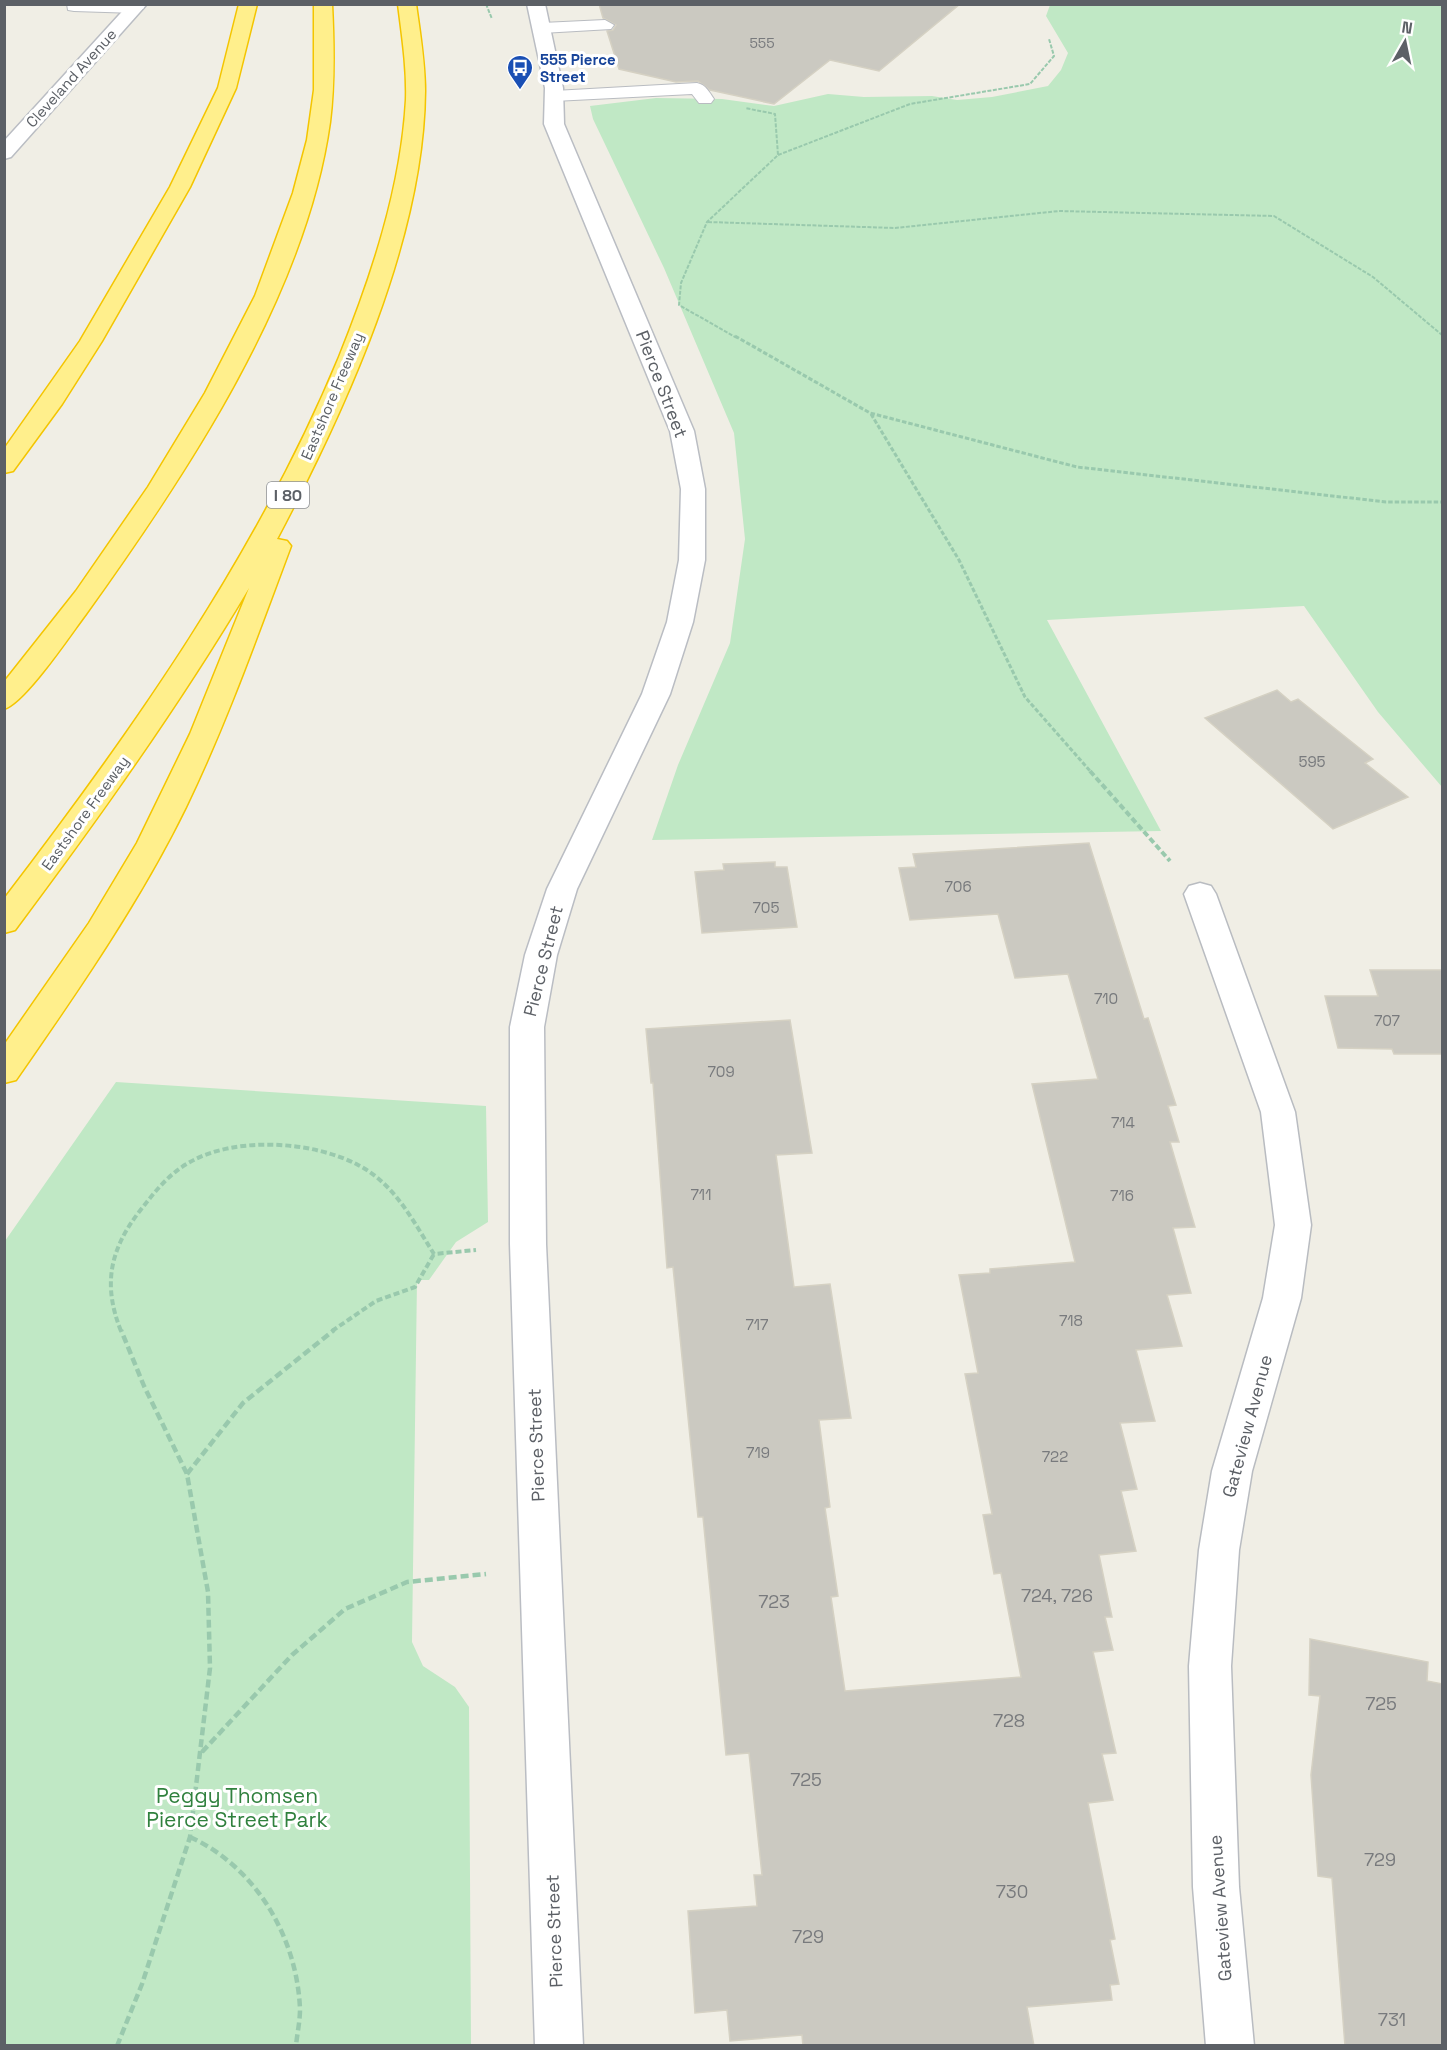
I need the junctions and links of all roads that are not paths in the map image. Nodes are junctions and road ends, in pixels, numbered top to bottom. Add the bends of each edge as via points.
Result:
1 (248, 4) edge
2 (323, 4) edge
3 (407, 4) edge
4 (536, 4) edge
5 (74, 6) dead end
6 (138, 6) edge
7 (605, 25) dead end
8 (542, 28) junction
9 (645, 71) dead end
10 (616, 93) junction
11 (554, 96) junction
12 (705, 99) dead end
13 (4, 153) edge
14 (335, 395) junction
15 (4, 466) edge
16 (4, 700) edge
17 (1200, 894) road end
18 (4, 922) edge
19 (4, 1071) edge
20 (559, 2046) edge
21 (1230, 2046) edge

1 - 15 highway via 227,88 180,187 91,341
2 - 16 highway via 325,71 317,138 298,214 264,300 217,395 179,458 79,604
3 - 14 highway, Eastshore Freeway / I 80 via 415,100 405,174 387,254
4 - 8 street, Pierce Street
5 - 6 lane
6 - 13 street, Cleveland Avenue
7 - 8 lane
8 - 11 street, Pierce Street
9 - 10 lane
10 - 11 lane
10 - 12 lane via 697,88
11 - 20 street, Pierce Street via 554,124 682,431 693,489 692,548 680,622 656,694 562,889 541,956 527,1027 528,1244
14 - 18 highway, Eastshore Freeway / I 80 via 282,507 208,633 115,773
14 - 19 highway via 186,777 110,915
17 - 21 street, Gateview Avenue via 1278,1112 1293,1225 1282,1298 1232,1470 1215,1597 1210,1666 1216,1887

